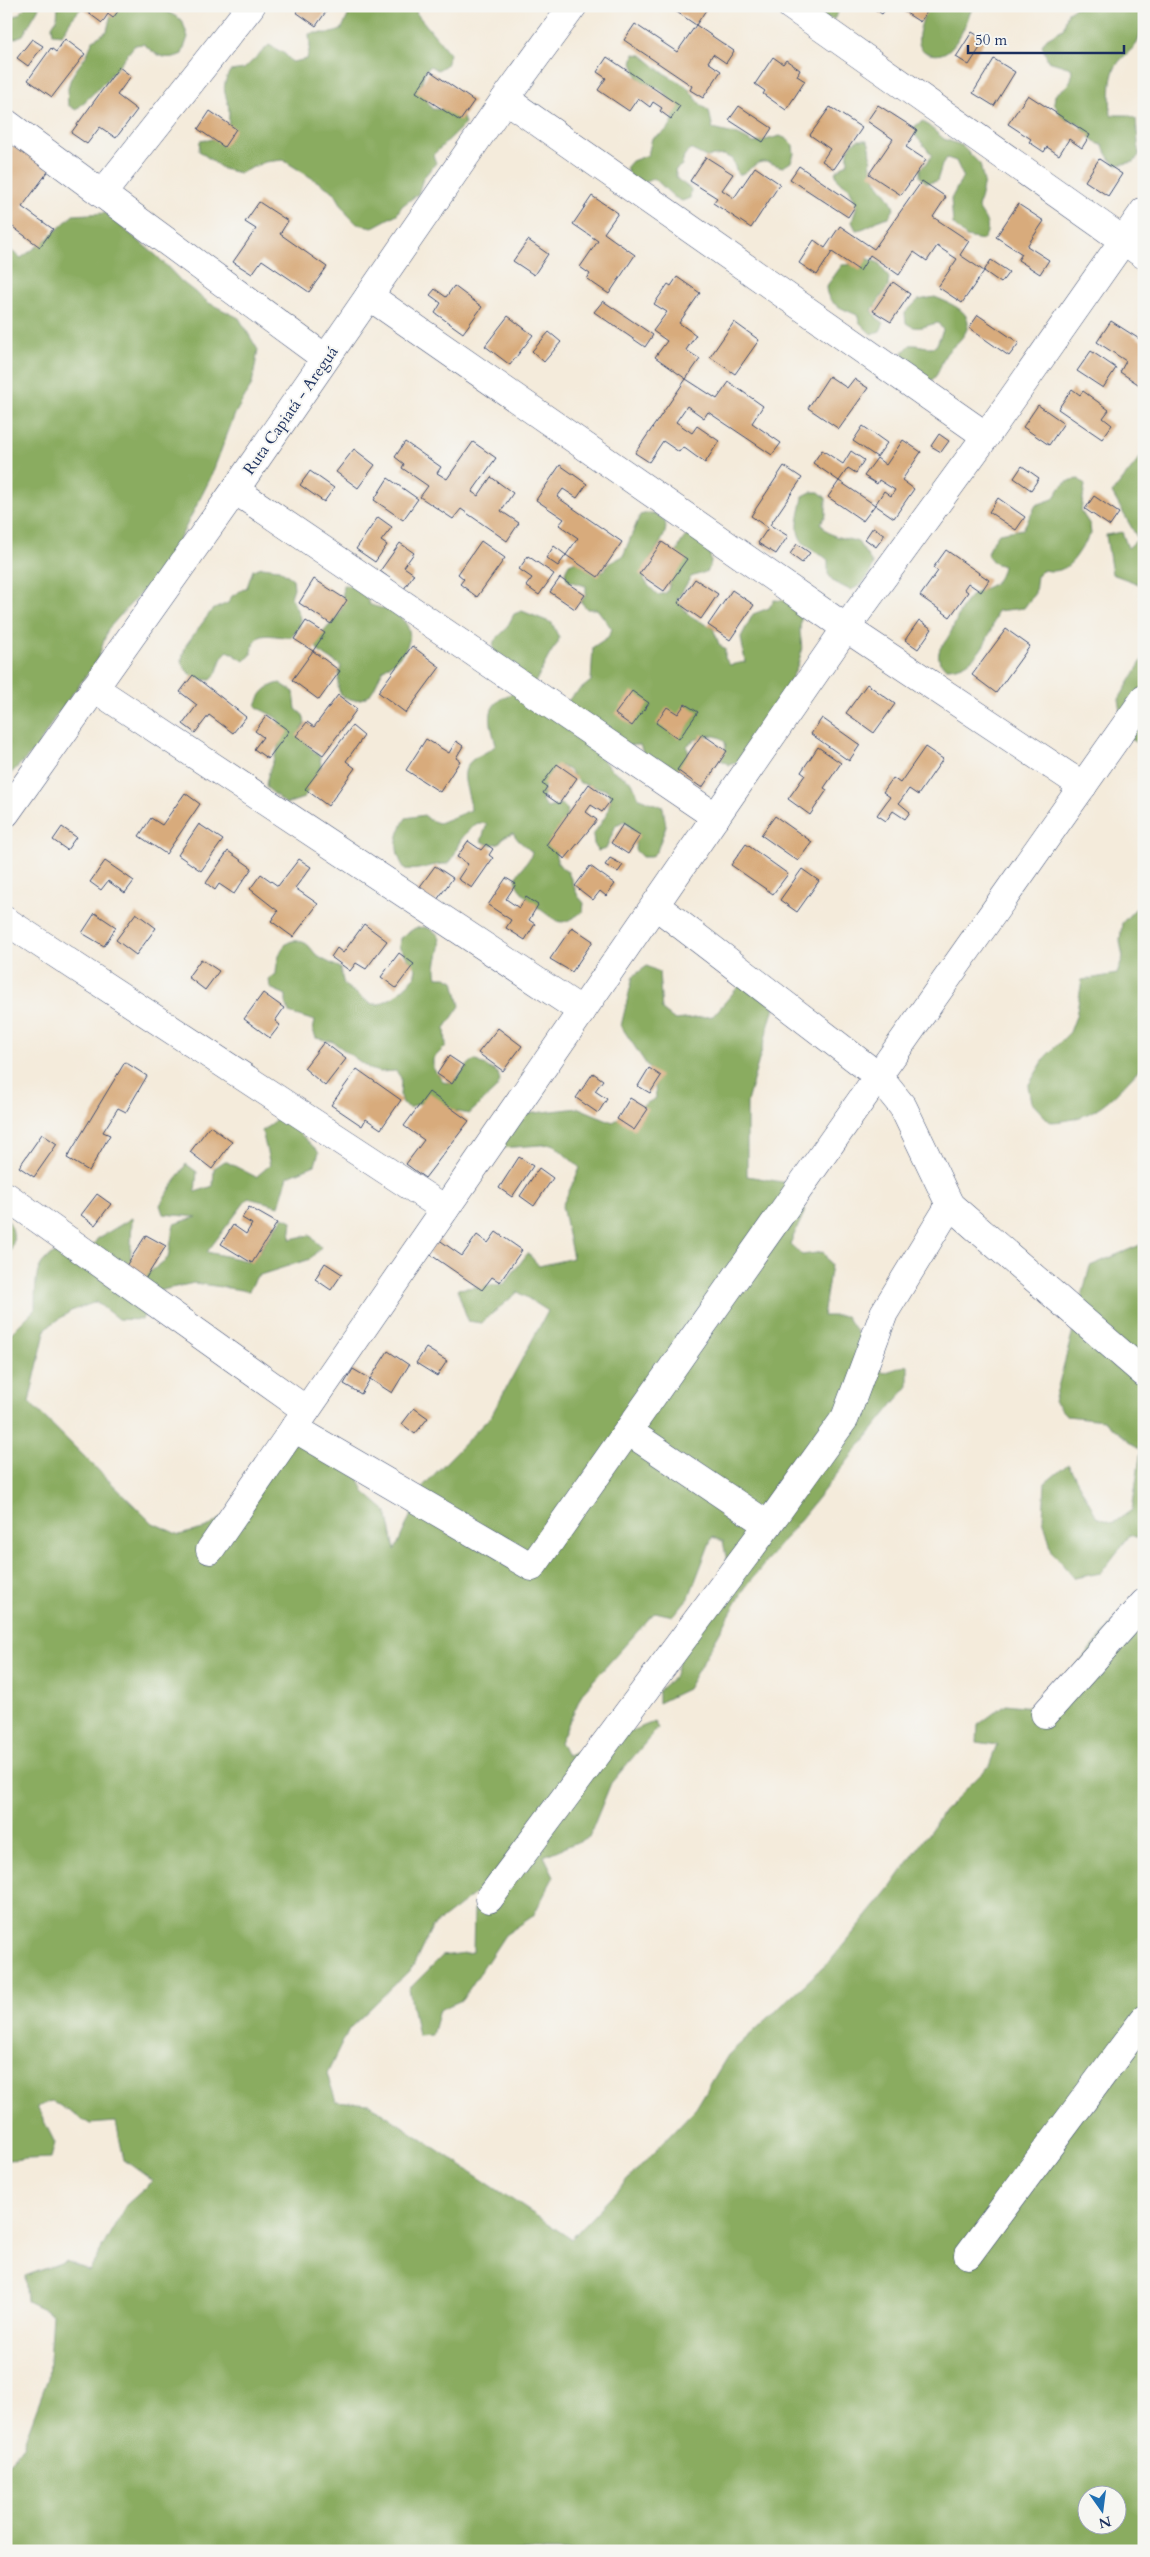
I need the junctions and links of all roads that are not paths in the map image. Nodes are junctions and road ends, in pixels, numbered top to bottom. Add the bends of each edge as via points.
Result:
1 (251, 6) edge
2 (573, 6) edge
3 (791, 6) edge
4 (505, 99) junction
5 (6, 123) edge
6 (102, 194) junction
7 (1144, 211) edge
8 (1133, 248) edge
9 (369, 296) junction
10 (325, 358) junction
11 (986, 436) junction
12 (235, 490) junction
13 (846, 628) junction
14 (94, 688) junction
15 (1144, 699) edge
16 (1083, 786) junction
17 (6, 812) edge
18 (716, 818) junction
19 (655, 905) junction
20 (6, 921) edge
21 (582, 1011) junction
22 (878, 1076) junction
23 (6, 1196) edge
24 (950, 1205) junction
25 (445, 1209) junction
26 (1141, 1361) edge
27 (300, 1419) junction
28 (628, 1431) junction
29 (768, 1525) junction
30 (210, 1550) dead end
31 (1144, 1603) edge
32 (1045, 1714) dead end
33 (489, 1899) dead end
34 (1144, 2019) edge
35 (968, 2255) dead end

1 - 6 street
2 - 4 street, Ruta Capiatá - Areguá
3 - 8 street
4 - 9 street, Ruta Capiatá - Areguá
4 - 11 street
5 - 6 street
6 - 10 street
7 - 8 street
8 - 11 street
9 - 10 street, Ruta Capiatá - Areguá
9 - 13 street
10 - 12 street, Ruta Capiatá - Areguá
11 - 13 street
12 - 14 street, Ruta Capiatá - Areguá
12 - 18 street
13 - 16 street
13 - 18 street
14 - 17 street, Ruta Capiatá - Areguá
14 - 21 street
15 - 16 street
16 - 22 street
18 - 19 street
19 - 21 street
19 - 22 street
20 - 25 street
21 - 25 street
22 - 24 street via 903,1107
22 - 28 street
23 - 27 street
24 - 26 street
24 - 29 street via 884,1313 845,1418
25 - 27 street
27 - 28 street via 532,1567
27 - 30 street
28 - 29 street
29 - 33 street
31 - 32 street
34 - 35 street

